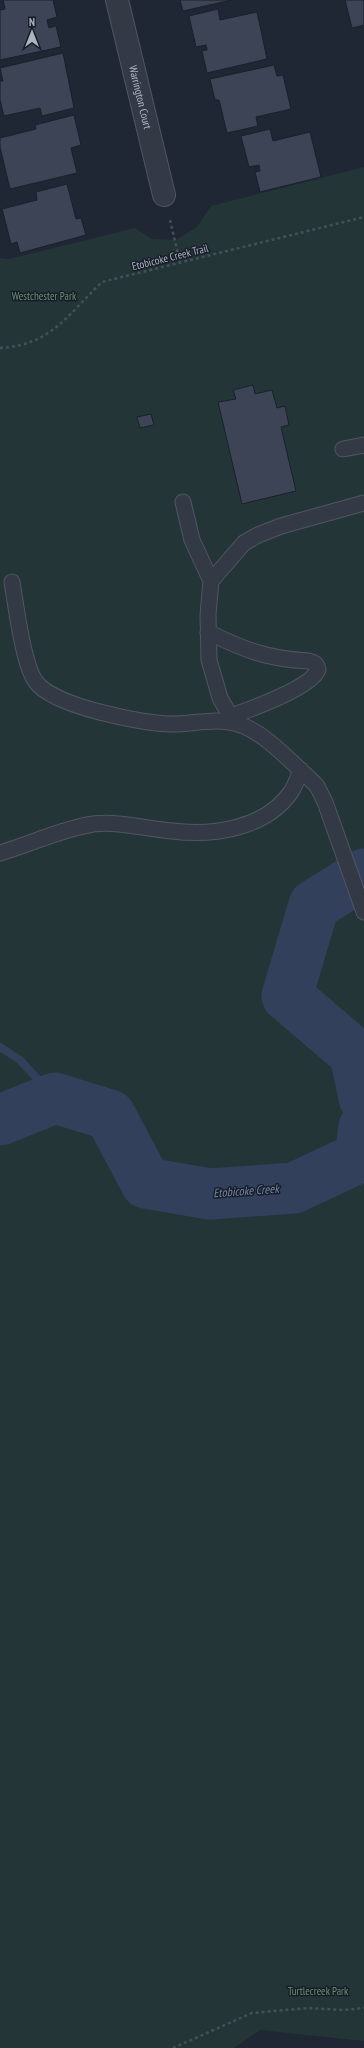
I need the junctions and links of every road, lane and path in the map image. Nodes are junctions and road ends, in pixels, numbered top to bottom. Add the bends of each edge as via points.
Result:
1 (117, 0) edge
2 (164, 195) joint
3 (364, 217) edge
4 (180, 262) junction
5 (0, 348) edge
6 (364, 446) edge
7 (343, 449) dead end
8 (184, 502) dead end
9 (364, 503) edge
10 (211, 581) junction
11 (12, 582) dead end
12 (208, 632) junction
13 (236, 720) junction
14 (301, 770) junction
15 (0, 853) edge
16 (364, 912) edge
17 (364, 2008) edge
18 (173, 2048) edge

1 - 2 street, Warrington Court
2 - 4 path
3 - 4 path, Etobicoke Creek Trail
4 - 5 path, Etobicoke Creek Trail via 102,282 62,324 40,339 17,347
6 - 7 lane
8 - 10 lane via 192,540
9 - 10 lane via 258,535 244,543
10 - 12 lane
11 - 13 lane via 29,666 36,682 48,692 105,713 139,721 182,724
12 - 13 lane via 210,660 217,689 224,705
12 - 13 lane via 250,651 274,658 309,661 318,667 314,676
13 - 14 lane
14 - 15 lane via 290,793 278,805 252,822 225,831 191,833 119,824 93,824
14 - 16 lane via 317,786
17 - 18 path via 308,2008 252,2013

